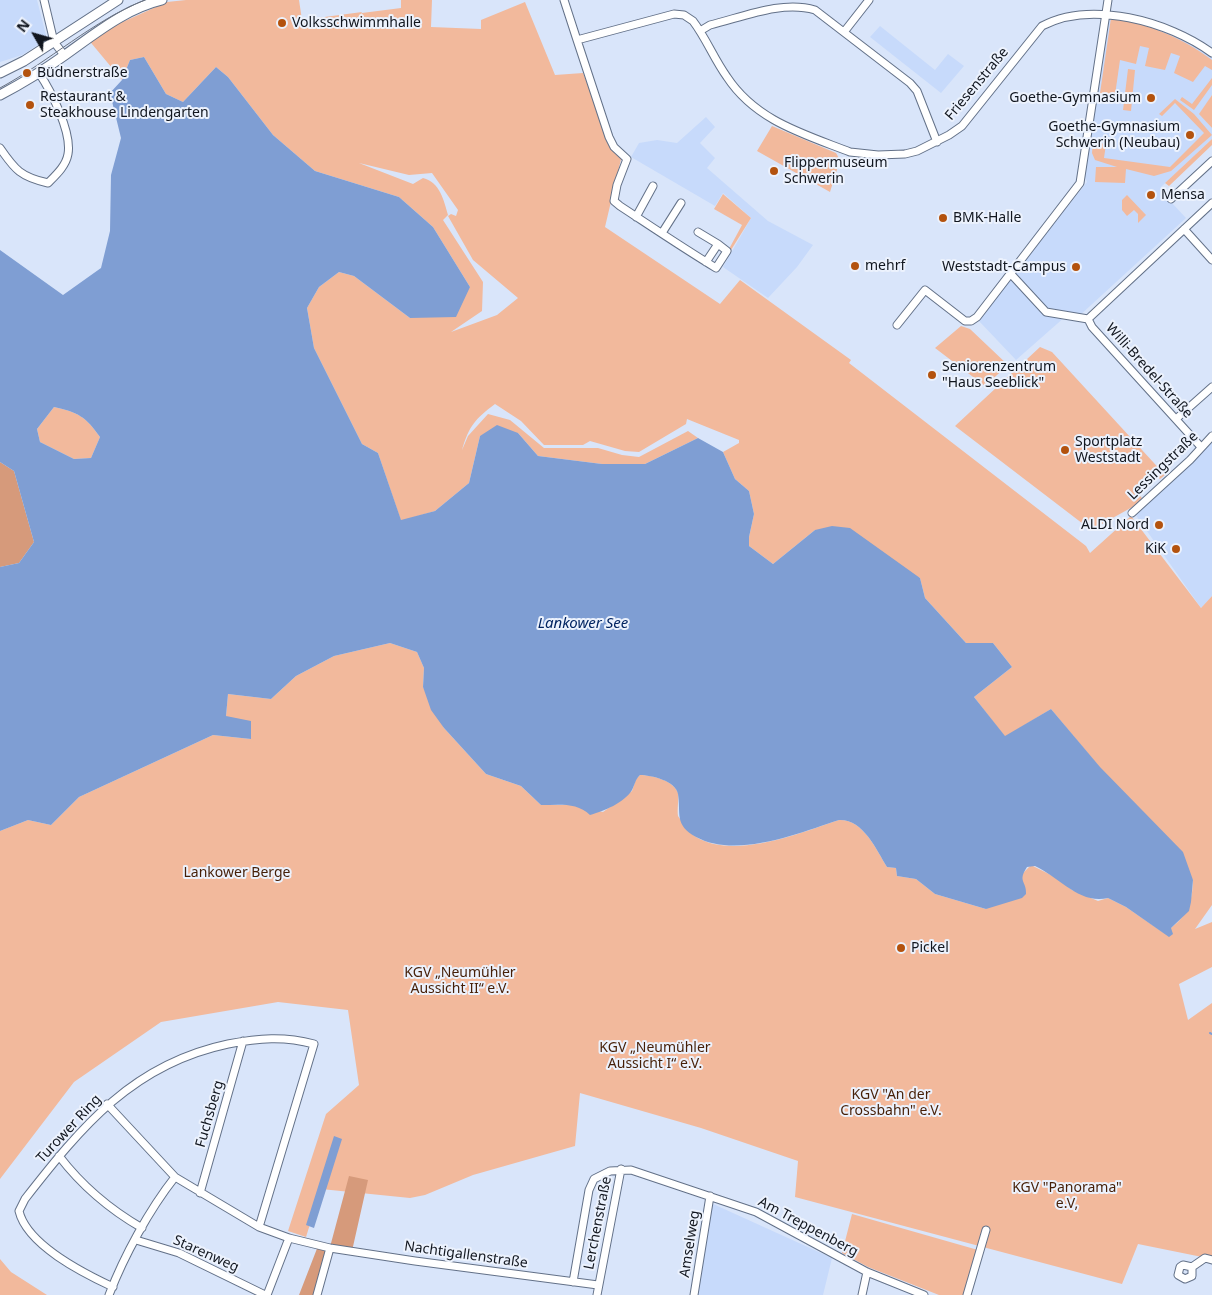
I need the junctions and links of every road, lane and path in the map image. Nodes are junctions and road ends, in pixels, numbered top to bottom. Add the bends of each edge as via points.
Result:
1 (44, 0) edge
2 (118, 0) edge
3 (162, 0) edge
4 (564, 0) edge
5 (869, 0) edge
6 (1108, 0) edge
7 (1104, 10) junction
8 (700, 31) junction
9 (844, 32) junction
10 (577, 40) junction
11 (54, 42) junction
12 (1212, 53) edge
13 (64, 55) junction
14 (0, 73) edge
15 (39, 73) junction
16 (0, 95) edge
17 (937, 142) junction
18 (0, 148) edge
19 (1212, 161) edge
20 (653, 186) dead end
21 (1171, 199) dead end
22 (681, 203) dead end
23 (1212, 203) edge
24 (636, 217) junction
25 (1184, 229) junction
26 (698, 232) dead end
27 (662, 233) junction
28 (718, 244) junction
29 (1212, 260) edge
30 (706, 262) junction
31 (1010, 273) junction
32 (1088, 319) junction
33 (897, 326) dead end
34 (1212, 387) edge
35 (1176, 419) junction
36 (1212, 436) edge
37 (1201, 447) junction
38 (1132, 513) dead end
39 (243, 1041) junction
40 (107, 1104) junction
41 (59, 1156) junction
42 (621, 1169) junction
43 (175, 1177) junction
44 (200, 1193) junction
45 (710, 1196) junction
46 (259, 1227) junction
47 (142, 1228) junction
48 (986, 1230) dead end
49 (289, 1238) junction
50 (136, 1240) junction
51 (330, 1248) junction
52 (1212, 1260) edge
53 (1192, 1267) dead end
54 (867, 1272) junction
55 (573, 1282) junction
56 (598, 1285) junction
57 (113, 1287) junction
58 (110, 1295) edge
59 (266, 1295) edge
60 (317, 1295) edge
61 (597, 1295) edge
62 (694, 1295) edge
63 (862, 1295) edge
64 (924, 1295) edge
65 (967, 1295) edge

1 - 11 street
2 - 11 street
3 - 13 street via 112,22
4 - 10 street
5 - 9 street
6 - 7 street
7 - 12 street, Friesenstraße via 1148,20 1179,33
7 - 17 street, Friesenstraße via 1086,9 1057,16 1042,26 962,126
7 - 31 street via 1080,183
8 - 9 street via 710,25 793,5 815,10
8 - 10 street, Friesenstraße via 684,15 674,14
8 - 17 street, Friesenstraße via 736,90 771,120 862,154 905,154
9 - 17 street via 910,82 917,91
10 - 24 street via 609,137 627,159 614,201
11 - 13 street
11 - 14 street
13 - 15 street
15 - 16 street
15 - 18 street via 54,96 68,141 68,154 60,171 48,183 28,179
19 - 21 street
20 - 24 street
22 - 27 street
23 - 25 street, Willi-Bredel-Straße
24 - 27 street
25 - 29 street
25 - 32 street, Willi-Bredel-Straße
26 - 28 street
27 - 30 street
28 - 30 street
28 - 30 street via 727,251 716,268
31 - 32 street via 1046,312
31 - 33 street via 971,321 965,321 925,290
32 - 35 street, Willi-Bredel-Straße
34 - 35 street, Lessingstraße
35 - 37 street, Willi-Bredel-Straße
36 - 37 street, Lessingstraße
37 - 38 street, Lessingstraße
39 - 40 street, Turower Ring via 169,1063 137,1081
39 - 44 street, Fuchsberg
39 - 46 street, Turower Ring via 280,1037 314,1044
40 - 41 street, Turower Ring
40 - 43 street, Nachtigallenstraße
41 - 47 street via 95,1196
41 - 57 street, Turower Ring via 24,1199 19,1211 21,1220 63,1260
42 - 45 street, Am Treppenberg via 651,1175
42 - 55 street, Lerchenstraße via 594,1179 588,1190
42 - 56 street, Lerchenstraße
43 - 44 street, Nachtigallenstraße
43 - 47 street
44 - 46 street, Nachtigallenstraße
45 - 54 street, Am Treppenberg via 768,1218
45 - 62 street, Amselweg
46 - 49 street, Nachtigallenstraße
47 - 50 street
48 - 65 street
49 - 51 street, Nachtigallenstraße
49 - 59 street
50 - 57 street
50 - 59 street, Starenweg via 179,1253
51 - 55 street, Nachtigallenstraße
51 - 60 street
52 - 53 street via 1205,1258
54 - 63 street
54 - 64 street, Am Treppenberg
55 - 56 street, Nachtigallenstraße
56 - 61 street, Lerchenstraße
57 - 58 street

